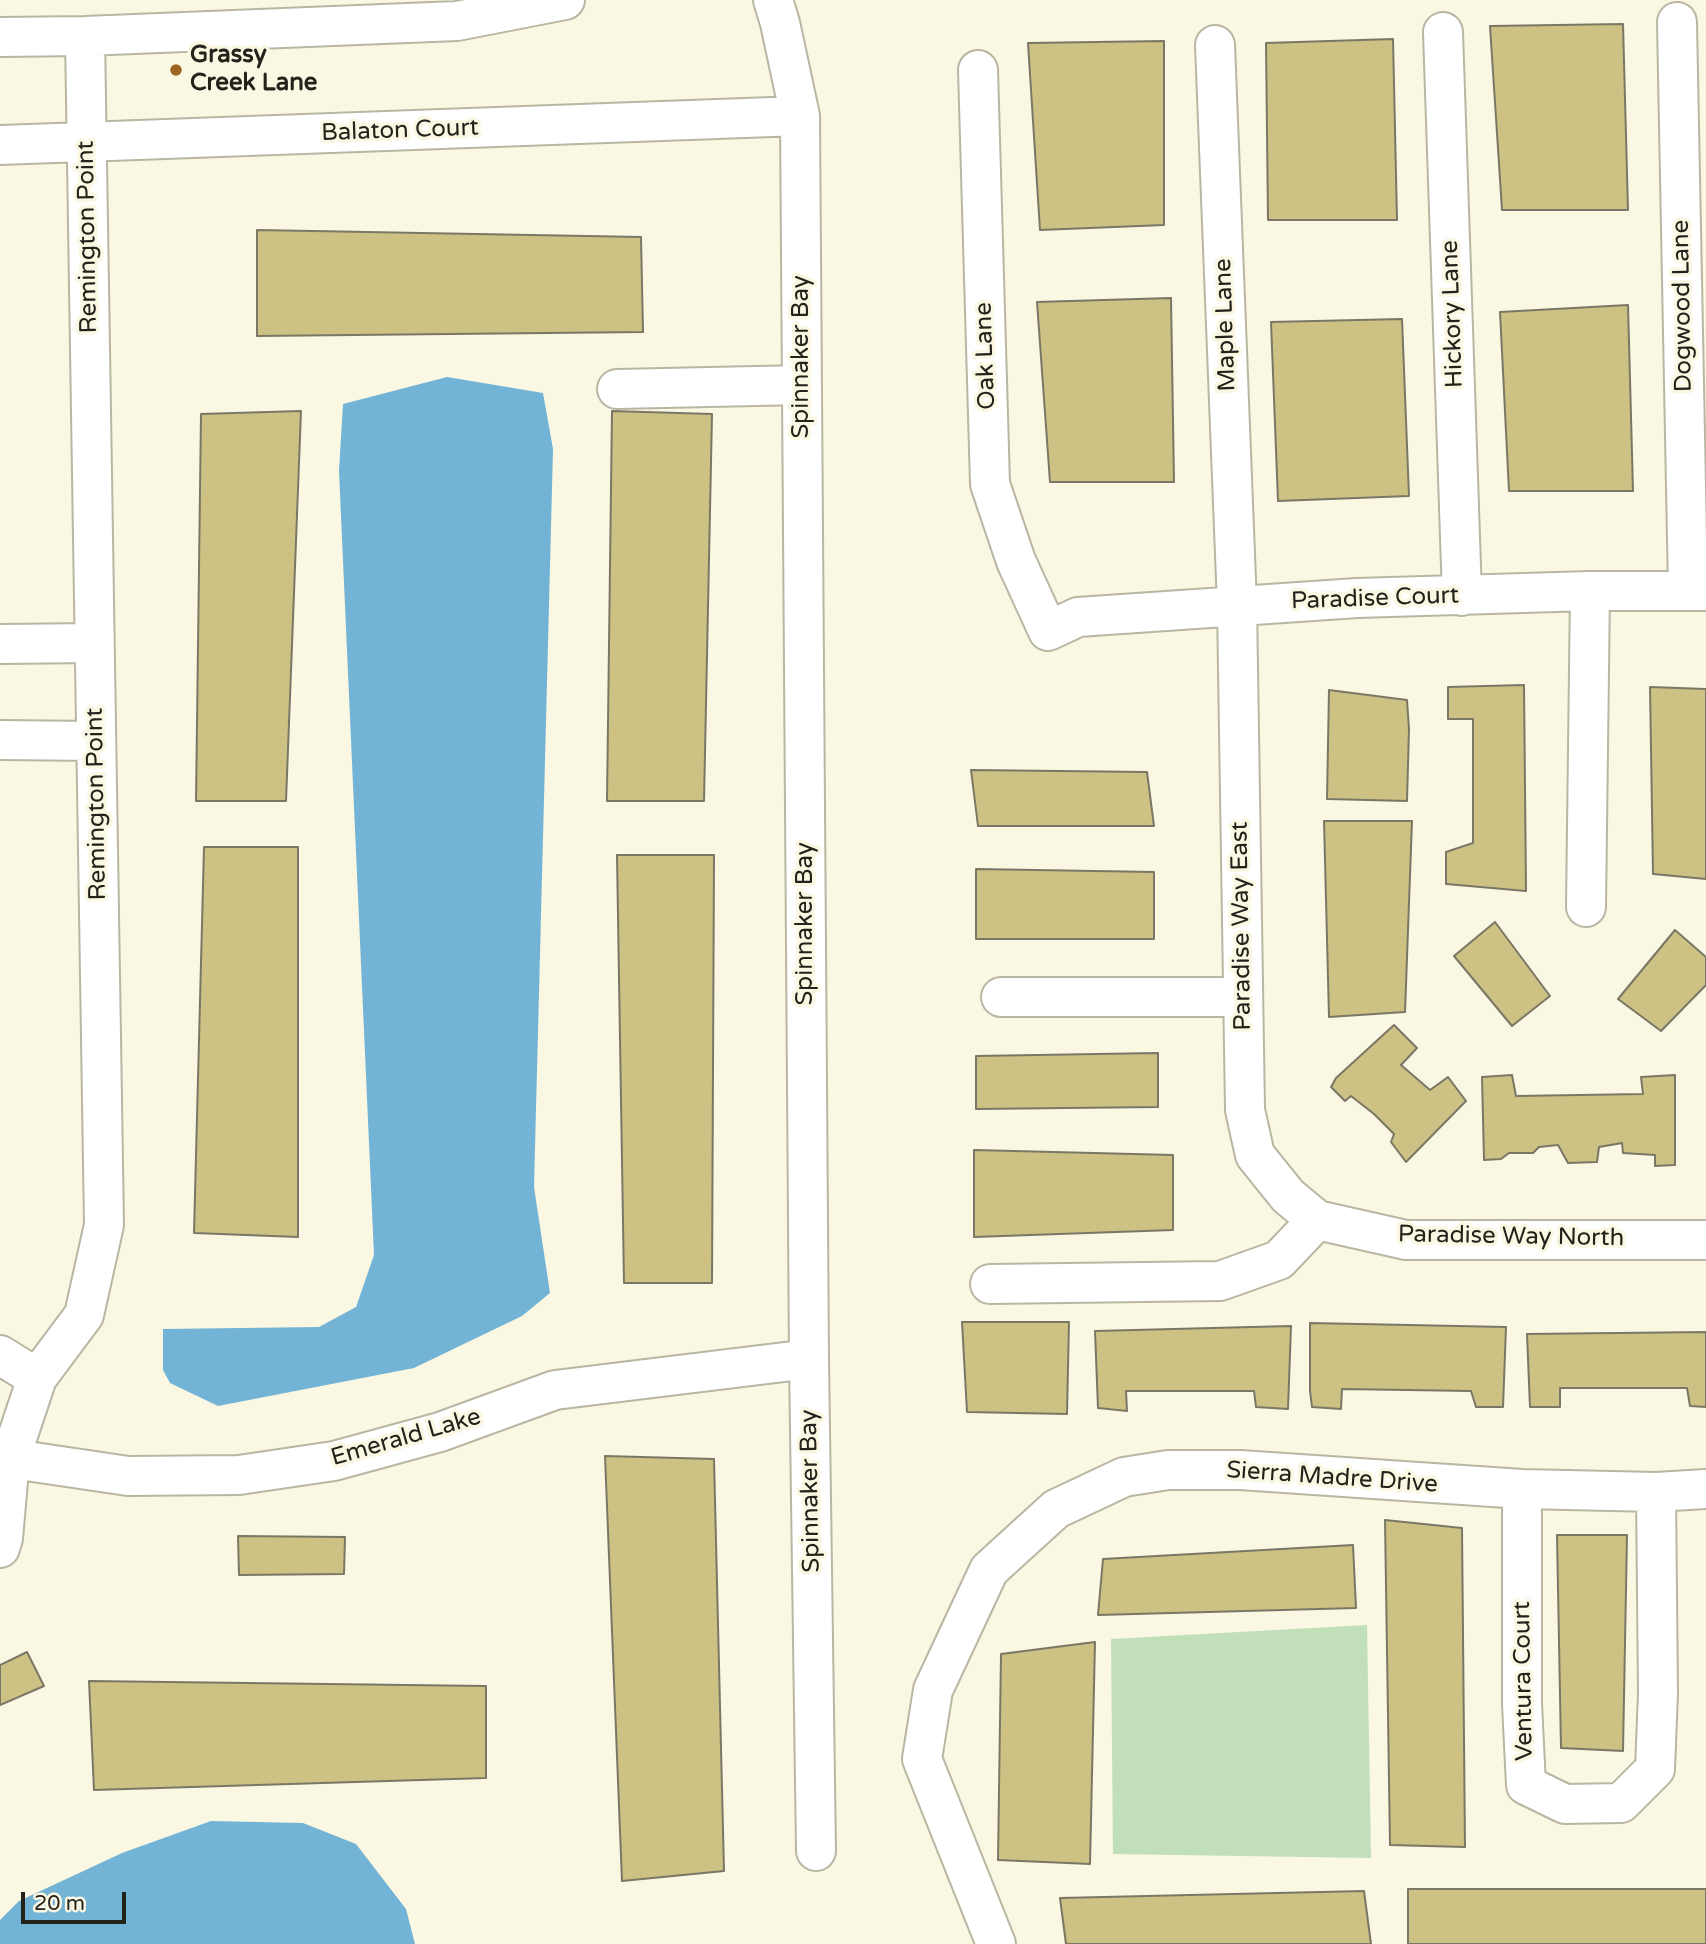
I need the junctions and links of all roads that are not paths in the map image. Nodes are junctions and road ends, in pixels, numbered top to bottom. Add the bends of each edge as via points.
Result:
1 (565, 0) edge
2 (773, 0) edge
3 (1677, 22) dead end
4 (1443, 32) dead end
5 (85, 36) junction
6 (0, 37) edge
7 (1215, 45) dead end
8 (978, 70) dead end
9 (800, 116) junction
10 (86, 142) junction
11 (0, 145) edge
12 (803, 385) junction
13 (617, 389) dead end
14 (1697, 590) edge
15 (1590, 591) junction
16 (1462, 596) junction
17 (1237, 606) junction
18 (1048, 631) joint
19 (94, 643) junction
20 (0, 644) edge
21 (0, 740) edge
22 (96, 741) junction
23 (1586, 907) dead end
24 (1002, 997) dead end
25 (1243, 997) junction
26 (1317, 1220) junction
27 (1706, 1240) edge
28 (990, 1284) dead end
29 (0, 1355) edge
30 (809, 1359) junction
31 (37, 1378) junction
32 (5, 1458) edge
33 (1522, 1489) junction
34 (1706, 1489) edge
35 (1656, 1492) junction
36 (0, 1548) edge
37 (816, 1851) dead end
38 (996, 1944) edge

1 - 5 street via 457,21
2 - 9 street, Spinnaker Bay
3 - 14 street, Dogwood Lane
4 - 16 street, Hickory Lane
5 - 6 street
5 - 10 street, Remington Point
7 - 17 street, Maple Lane
8 - 18 street, Oak Lane via 990,484 1016,561
9 - 10 street, Balaton Court
9 - 12 street, Spinnaker Bay
10 - 11 street, Balaton Court
10 - 19 street, Remington Point
12 - 13 street
12 - 30 street, Spinnaker Bay
14 - 15 street, Paradise Court
15 - 16 street, Paradise Court
15 - 23 street
16 - 17 street, Paradise Court
17 - 18 street, Paradise Court via 1078,617
17 - 25 street, Paradise Way East
19 - 20 street
19 - 22 street, Remington Point
21 - 22 street
22 - 31 street, Remington Point via 104,1226 85,1315
24 - 25 street
25 - 26 street, Paradise Way East via 1245,1110 1255,1155 1287,1196
26 - 27 street, Paradise Way North via 1406,1240
26 - 28 street via 1279,1260 1220,1281
29 - 31 street
30 - 32 street, Emerald Lake via 555,1390 440,1432 334,1461 239,1475 128,1476
30 - 37 street, Spinnaker Bay
31 - 32 street, Remington Point
32 - 36 street, Remington Point
33 - 35 street, Sierra Madre Drive
33 - 35 street, Ventura Court via 1526,1785 1565,1804 1621,1803 1655,1769
33 - 38 street, Sierra Madre Drive via 1168,1470 1124,1478 1056,1509 989,1570 933,1690 922,1759
34 - 35 street, Sierra Madre Drive

